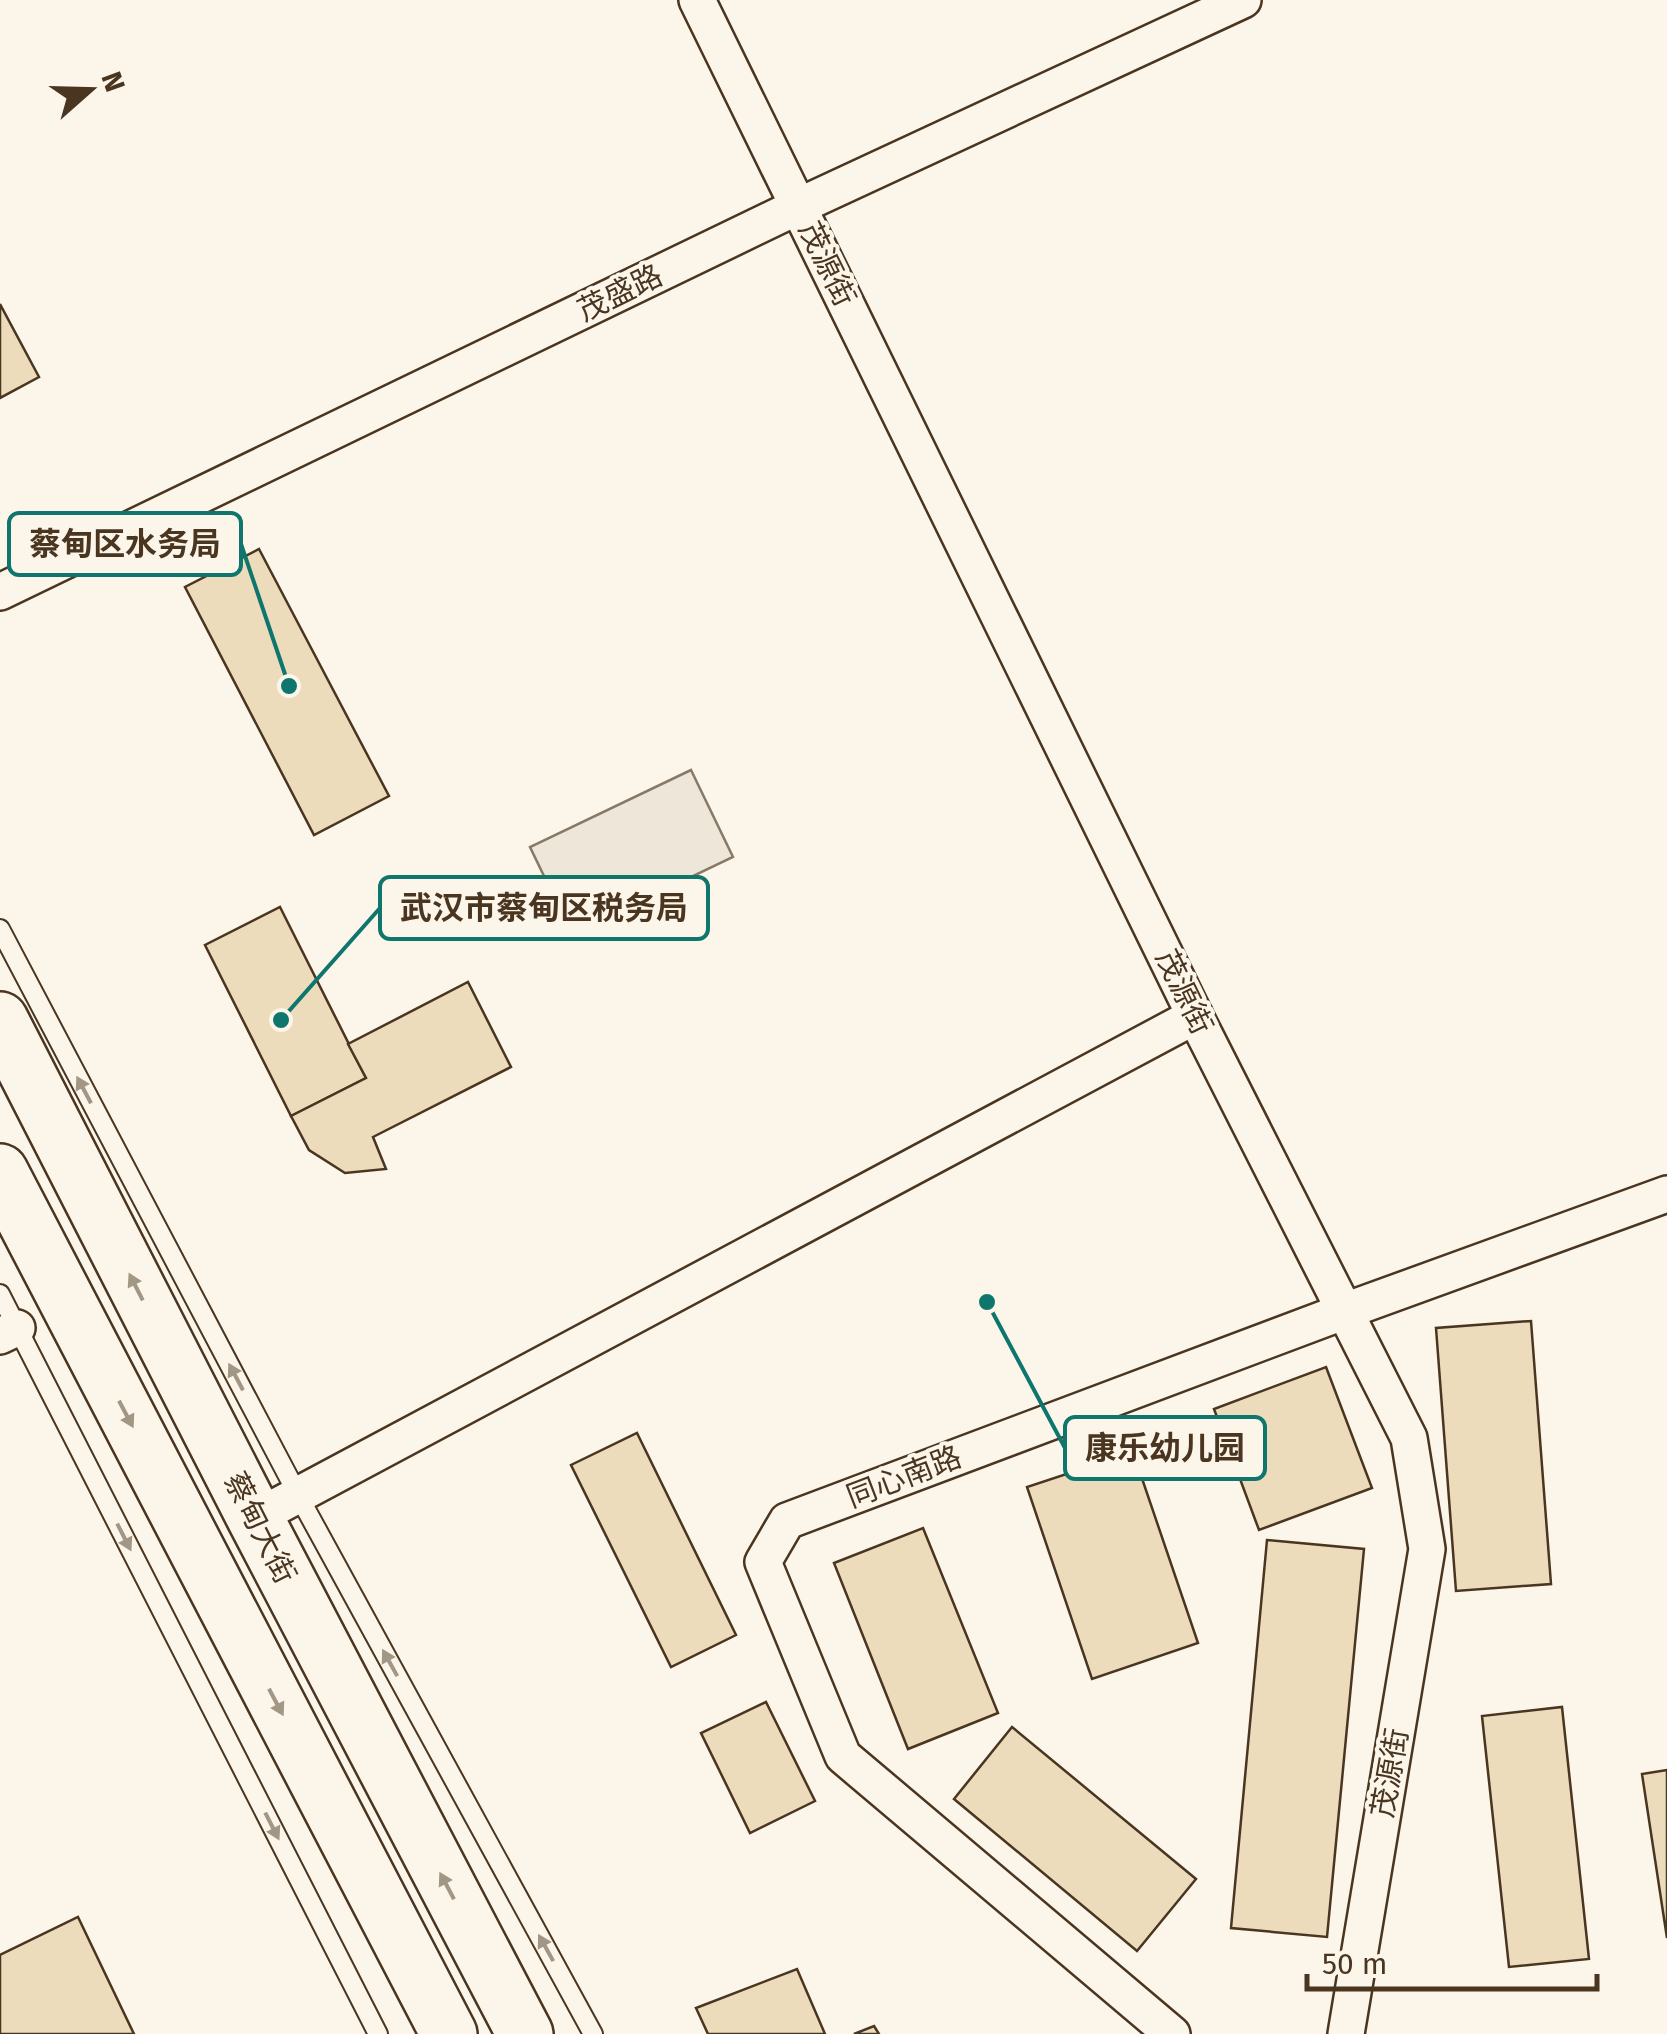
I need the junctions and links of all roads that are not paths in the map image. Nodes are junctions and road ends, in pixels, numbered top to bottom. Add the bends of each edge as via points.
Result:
1 (697, 0) edge
2 (1243, 0) edge
3 (799, 206) junction
4 (0, 592) edge
5 (0, 929) edge
6 (1195, 1016) junction
7 (0, 1020) edge
8 (0, 1172) edge
9 (1667, 1194) edge
10 (0, 1294) edge
11 (1345, 1312) junction
12 (8, 1332) edge
13 (276, 1507) junction
14 (378, 2034) edge
15 (449, 2034) edge
16 (525, 2034) edge
17 (593, 2034) edge
18 (1172, 2034) edge
19 (1346, 2034) edge

1 - 3 street, 茂源街
2 - 3 street, 茂盛路
3 - 4 street, 茂盛路
3 - 6 street, 茂源街
13 -> 5 lane
6 - 11 street, 茂源街
6 - 13 street
13 -> 7 main road, 蔡甸大街
8 -> 15 main road
9 - 11 street, 同心南路
10 - 12 lane
11 - 18 street, 同心南路 via 787,1521 763,1562 843,1756
11 - 19 street, 茂源街 via 1410,1438 1427,1549
12 -> 14 lane
16 -> 13 main road, 蔡甸大街
17 -> 13 lane

